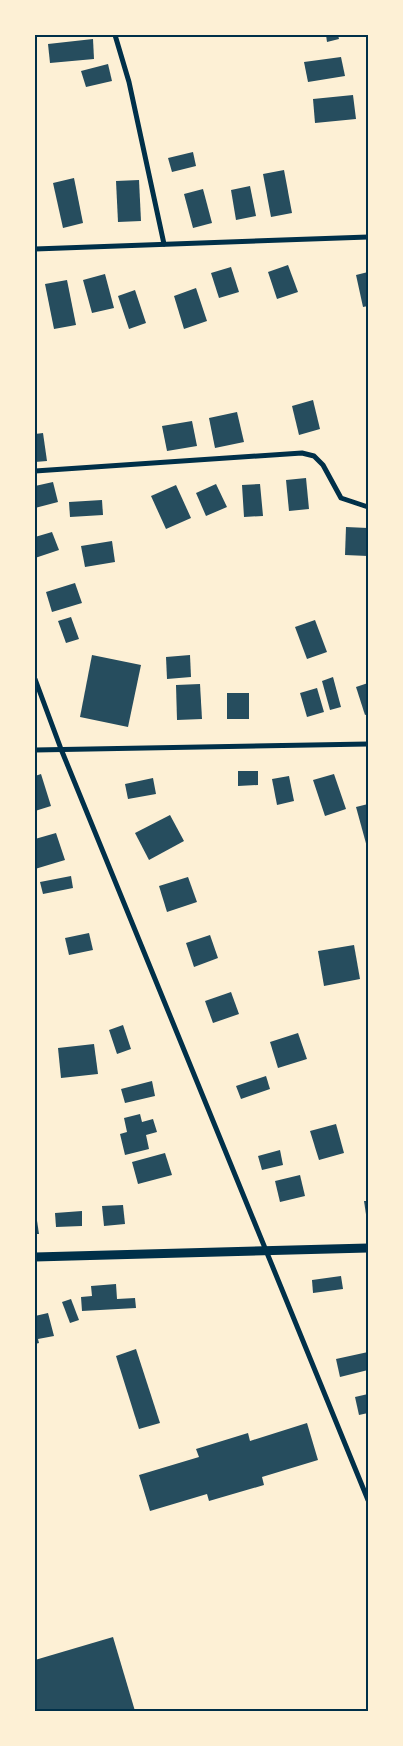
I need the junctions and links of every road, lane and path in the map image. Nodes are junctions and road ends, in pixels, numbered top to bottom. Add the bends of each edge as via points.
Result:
1 (115, 35) edge
2 (368, 237) edge
3 (164, 244) junction
4 (35, 249) edge
5 (35, 471) edge
6 (368, 507) edge
7 (35, 679) edge
8 (368, 744) edge
9 (61, 749) junction
10 (35, 750) edge
11 (368, 1248) edge
12 (265, 1251) junction
13 (35, 1258) edge
14 (368, 1500) edge

1 - 3 street via 129,82
2 - 3 street
3 - 4 street
5 - 6 street via 302,453 314,456 323,464 341,498
7 - 9 street
8 - 9 street
9 - 10 street
9 - 12 street
11 - 12 street
12 - 13 street
12 - 14 street

